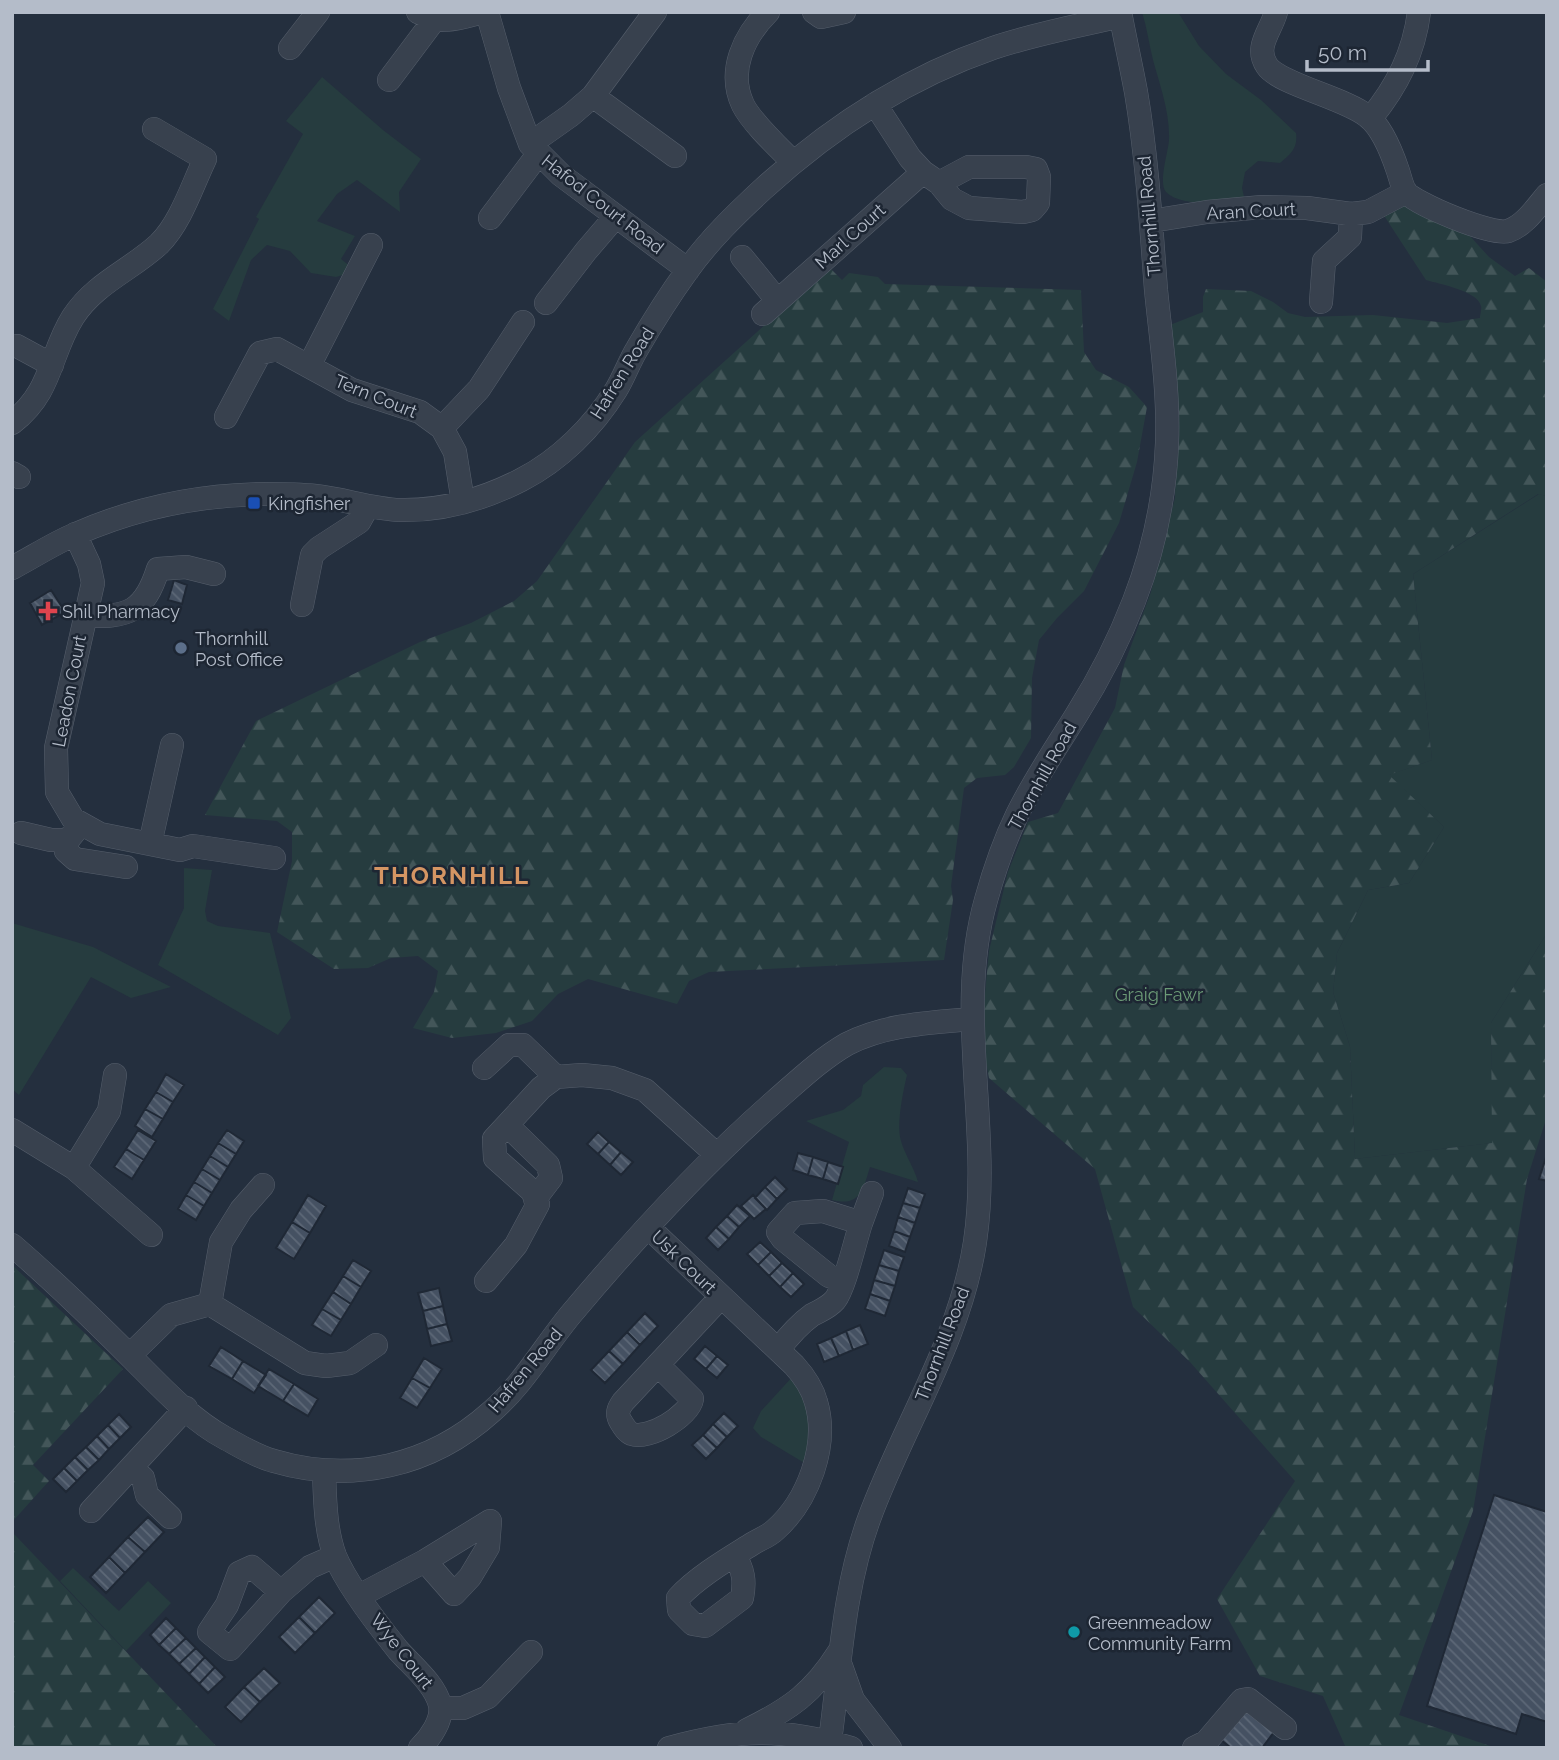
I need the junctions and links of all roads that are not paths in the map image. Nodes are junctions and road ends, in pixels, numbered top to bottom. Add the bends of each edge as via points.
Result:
1 (318, 12) edge
2 (485, 12) edge
3 (655, 12) edge
4 (768, 12) edge
5 (814, 12) edge
6 (844, 12) edge
7 (1276, 12) edge
8 (1419, 12) edge
9 (1121, 14) edge
10 (426, 16) edge
11 (290, 48) dead end
12 (389, 80) dead end
13 (593, 96) junction
14 (875, 104) junction
15 (1371, 118) junction
16 (154, 129) dead end
17 (535, 149) junction
18 (675, 156) dead end
19 (793, 162) junction
20 (1406, 192) junction
21 (1547, 195) edge
22 (1351, 214) junction
23 (616, 216) junction
24 (490, 218) dead end
25 (1151, 221) junction
26 (372, 245) dead end
27 (742, 257) dead end
28 (688, 270) junction
29 (1321, 302) dead end
30 (546, 303) dead end
31 (523, 322) dead end
32 (17, 346) dead end
33 (52, 365) junction
34 (309, 366) junction
35 (226, 417) dead end
36 (12, 423) edge
37 (442, 428) junction
38 (463, 502) junction
39 (368, 506) junction
40 (75, 534) junction
41 (12, 568) edge
42 (214, 574) dead end
43 (302, 605) dead end
44 (84, 616) junction
45 (172, 745) dead end
46 (74, 832) junction
47 (21, 833) dead end
48 (150, 844) junction
49 (274, 858) dead end
50 (126, 867) dead end
51 (972, 1019) junction
52 (484, 1068) dead end
53 (115, 1075) dead end
54 (556, 1077) junction
55 (507, 1125) junction
56 (12, 1130) edge
57 (717, 1155) junction
58 (74, 1168) junction
59 (263, 1185) dead end
60 (872, 1193) dead end
61 (535, 1199) junction
62 (861, 1223) junction
63 (648, 1227) junction
64 (151, 1235) dead end
65 (12, 1245) edge
66 (486, 1281) dead end
67 (843, 1281) junction
68 (721, 1297) junction
69 (211, 1304) junction
70 (376, 1345) dead end
71 (778, 1350) junction
72 (130, 1355) junction
73 (658, 1364) dead end
74 (186, 1408) junction
75 (131, 1468) junction
76 (324, 1471) junction
77 (90, 1511) dead end
78 (170, 1517) dead end
79 (335, 1556) junction
80 (734, 1556) dead end
81 (425, 1561) dead end
82 (281, 1592) dead end
83 (359, 1596) junction
84 (531, 1653) dead end
85 (841, 1656) junction
86 (441, 1708) junction
87 (1285, 1728) dead end
88 (745, 1732) junction
89 (840, 1745) edge
90 (420, 1748) edge
91 (669, 1748) edge
92 (890, 1748) edge
93 (1194, 1748) edge

1 - 11 street
2 - 10 street via 454,20
2 - 17 street, Hafod Court Road via 509,88
3 - 13 street
4 - 19 street via 740,52 737,80 743,105
5 - 6 street via 821,17
7 - 15 street via 1262,42 1269,69
8 - 15 street via 1408,61
9 - 14 street, Hafren Road via 993,48
9 - 25 street, Thornhill Road via 1137,95
10 - 12 street
13 - 17 street
13 - 18 street
14 - 19 street, Hafren Road
14 - 27 street, Marl Court via 910,158 931,177 770,307
15 - 20 street via 1391,152
16 - 33 street via 205,159 161,241 90,295 72,318
17 - 23 street, Hafod Court Road
17 - 24 street
19 - 28 street, Hafren Road via 727,223
20 - 21 street via 1423,205 1505,232 1517,227
20 - 22 street, Aran Court via 1368,212
22 - 25 street, Aran Court via 1262,207
22 - 29 street via 1350,237 1324,261
23 - 28 street, Hafod Court Road
23 - 30 street
25 - 51 street, Thornhill Road via 1168,439 1154,535 1136,597 1114,649 1016,817 995,871 975,954
26 - 34 street
28 - 38 street, Hafren Road via 617,389 575,442 524,479
31 - 37 street via 479,389
32 - 33 street
33 - 36 street via 29,410
34 - 35 street, Tern Court via 276,349 260,353
34 - 37 street, Tern Court via 352,390 420,412
37 - 38 street via 455,452
38 - 39 street, Hafren Road via 430,509
39 - 40 street, Hafren Road via 316,496 210,496 159,506
39 - 43 street via 359,522 312,555
40 - 41 street, Hafren Road
40 - 44 street, Leadon Court via 93,583
42 - 44 street via 186,567 158,569 140,607 113,617
44 - 46 street, Leadon Court via 55,748 57,792 74,820
45 - 48 street
46 - 47 street via 51,840
46 - 48 street
46 - 50 street, Leadon Court via 66,851 75,859
48 - 49 street
51 - 57 street, Hafren Road via 873,1032 845,1045
51 - 85 street, Thornhill Road via 979,1205 968,1276 935,1370 867,1524 849,1593
52 - 54 street via 509,1045 523,1045
53 - 58 street via 109,1111
54 - 55 street
54 - 57 street via 612,1078 645,1090
55 - 61 street via 494,1139 495,1158
55 - 61 street via 548,1165 551,1178
56 - 58 street
57 - 63 street, Hafren Road
58 - 64 street
59 - 69 street via 221,1242
60 - 62 street
61 - 66 street via 537,1204 516,1245
62 - 67 street
62 - 67 street via 822,1211 795,1213 778,1232 829,1276
63 - 68 street, Usk Court
63 - 76 street, Hafren Road via 494,1410 471,1429 396,1465
65 - 72 street, Hafren Road
67 - 71 street via 828,1307 795,1329
68 - 71 street, Usk Court
68 - 73 street, Usk Court
69 - 70 street via 305,1363 350,1363
69 - 72 street via 172,1315
71 - 80 street, Usk Court via 808,1381 817,1403 818,1452 802,1496 788,1517
72 - 74 street, Hafren Road
74 - 75 street
74 - 76 street, Hafren Road via 220,1436 255,1453
75 - 77 street
75 - 78 street via 143,1478 147,1495
76 - 79 street, Wye Court
79 - 82 street via 310,1567
79 - 83 street, Wye Court
81 - 83 street, Wye Court
83 - 86 street, Wye Court via 435,1692
84 - 86 street, Wye Court via 488,1697 463,1708
85 - 88 street via 796,1703
85 - 89 street, Thornhill Road
85 - 92 street via 853,1700
86 - 90 street, Wye Court via 437,1724
87 - 93 street via 1248,1699 1242,1700 1206,1742
88 - 89 street via 765,1731
88 - 91 street

